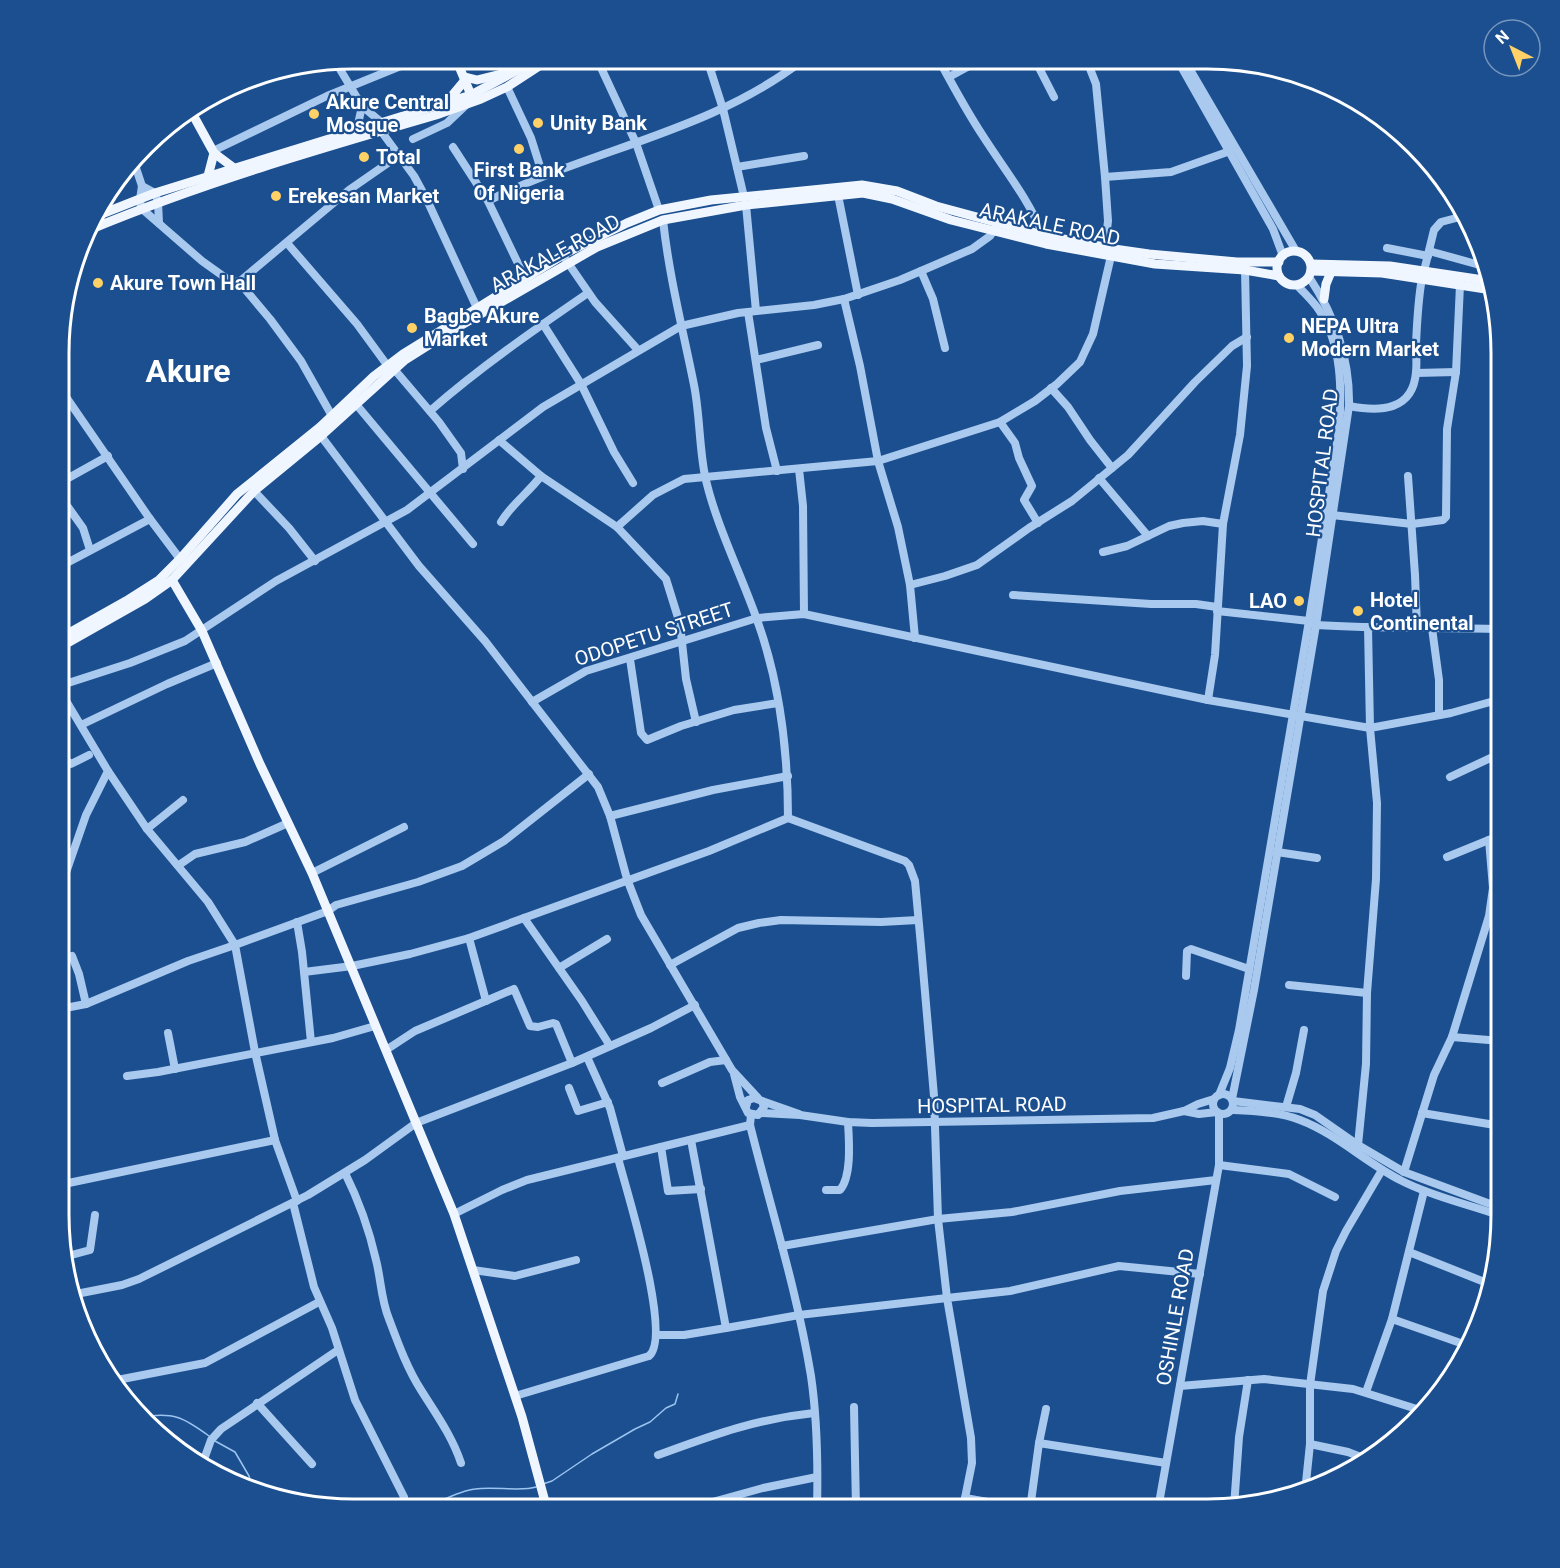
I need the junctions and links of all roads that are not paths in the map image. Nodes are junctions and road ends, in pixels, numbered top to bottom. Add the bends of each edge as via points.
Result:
1 (394, 69) edge
2 (461, 69) edge
3 (535, 69) edge
4 (602, 69) edge
5 (711, 69) edge
6 (790, 69) edge
7 (944, 69) edge
8 (964, 69) edge
9 (1040, 69) edge
10 (1090, 69) edge
11 (1183, 69) edge
12 (1190, 69) edge
13 (340, 70) edge
14 (519, 70) joint
15 (949, 77) junction
16 (465, 78) junction
17 (350, 87) junction
18 (507, 87) junction
19 (471, 94) junction
20 (1054, 96) dead end
21 (446, 103) junction
22 (467, 104) junction
23 (362, 106) junction
24 (723, 109) junction
25 (194, 117) edge
26 (381, 127) junction
27 (357, 129) junction
28 (413, 139) dead end
29 (636, 143) junction
30 (453, 147) dead end
31 (1230, 151) junction
32 (213, 152) junction
33 (398, 156) junction
34 (804, 156) dead end
35 (737, 167) junction
36 (234, 168) junction
37 (137, 170) edge
38 (207, 176) junction
39 (543, 176) junction
40 (1105, 177) junction
41 (142, 186) junction
42 (838, 195) junction
43 (156, 197) junction
44 (488, 201) junction
45 (745, 201) junction
46 (141, 203) junction
47 (106, 214) edge
48 (661, 215) junction
49 (1457, 218) edge
50 (159, 223) junction
51 (100, 224) edge
52 (996, 227) junction
53 (1043, 235) junction
54 (287, 243) junction
55 (1105, 246) junction
56 (1387, 248) dead end
57 (1296, 251) junction
58 (1429, 254) junction
59 (1111, 256) junction
60 (566, 259) junction
61 (1281, 259) junction
62 (1477, 264) edge
63 (1245, 270) junction
64 (921, 271) junction
65 (1310, 271) junction
66 (1331, 272) junction
67 (1423, 275) junction
68 (1279, 276) junction
69 (525, 278) junction
70 (1481, 280) edge
71 (239, 282) junction
72 (1297, 285) junction
73 (1460, 285) junction
74 (1483, 289) edge
75 (588, 293) junction
76 (858, 295) junction
77 (1324, 298) junction
78 (844, 299) junction
79 (477, 308) junction
80 (752, 312) junction
81 (543, 324) junction
82 (681, 326) junction
83 (1246, 337) junction
84 (818, 345) dead end
85 (945, 348) dead end
86 (638, 350) junction
87 (756, 360) junction
88 (391, 367) junction
89 (1456, 372) junction
90 (1416, 373) junction
91 (581, 384) junction
92 (1051, 388) junction
93 (69, 401) edge
94 (356, 403) junction
95 (1349, 406) junction
96 (430, 411) junction
97 (332, 416) junction
98 (1000, 422) junction
99 (321, 436) junction
100 (499, 440) junction
101 (461, 453) junction
102 (108, 456) junction
103 (476, 459) junction
104 (878, 461) junction
105 (1112, 468) junction
106 (463, 469) junction
107 (799, 470) junction
108 (777, 471) junction
109 (542, 476) junction
110 (705, 476) junction
111 (1408, 476) dead end
112 (69, 478) edge
113 (1099, 478) junction
114 (633, 483) dead end
115 (254, 491) junction
116 (432, 493) junction
117 (69, 508) edge
118 (1332, 515) junction
119 (150, 519) junction
120 (384, 522) junction
121 (501, 522) dead end
122 (1038, 523) junction
123 (217, 524) junction
124 (1223, 524) junction
125 (1412, 524) junction
126 (617, 527) junction
127 (1148, 536) junction
128 (473, 544) dead end
129 (90, 550) junction
130 (1103, 552) dead end
131 (180, 559) junction
132 (315, 561) junction
133 (69, 562) edge
134 (172, 580) junction
135 (910, 585) junction
136 (1013, 595) dead end
137 (1217, 609) junction
138 (804, 614) junction
139 (109, 616) junction
140 (757, 618) junction
141 (1311, 623) junction
142 (1368, 627) junction
143 (1417, 627) junction
144 (1432, 628) junction
145 (1491, 629) edge
146 (202, 631) junction
147 (69, 634) edge
148 (915, 638) junction
149 (69, 642) edge
150 (682, 642) junction
151 (630, 658) junction
152 (217, 663) junction
153 (69, 683) edge
154 (1208, 700) junction
155 (532, 702) junction
156 (1491, 702) edge
157 (778, 703) junction
158 (69, 705) edge
159 (1440, 715) junction
160 (1296, 716) junction
161 (696, 722) junction
162 (81, 725) junction
163 (1370, 728) junction
164 (89, 755) dead end
165 (1491, 758) edge
166 (69, 762) edge
167 (108, 771) junction
168 (588, 774) junction
169 (788, 776) junction
170 (1450, 777) dead end
171 (183, 800) dead end
172 (610, 816) junction
173 (788, 818) junction
174 (288, 823) junction
175 (404, 827) dead end
176 (147, 829) junction
177 (1489, 840) joint
178 (1277, 852) junction
179 (1447, 857) dead end
180 (1317, 858) dead end
181 (69, 864) edge
182 (1491, 864) edge
183 (179, 865) junction
184 (312, 873) junction
185 (627, 879) junction
186 (1491, 902) edge
187 (328, 910) junction
188 (525, 918) junction
189 (918, 920) junction
190 (297, 922) junction
191 (469, 938) junction
192 (606, 939) dead end
193 (235, 945) junction
194 (72, 957) dead end
195 (670, 964) junction
196 (352, 966) junction
197 (559, 968) junction
198 (1250, 969) junction
199 (304, 972) junction
200 (1186, 976) dead end
201 (1288, 985) dead end
202 (1367, 993) junction
203 (486, 1001) junction
204 (86, 1004) junction
205 (695, 1005) junction
206 (69, 1007) edge
207 (375, 1026) junction
208 (1304, 1030) dead end
209 (168, 1032) dead end
210 (1452, 1037) junction
211 (1491, 1040) edge
212 (311, 1042) junction
213 (610, 1046) junction
214 (386, 1050) junction
215 (255, 1052) junction
216 (587, 1057) junction
217 (726, 1060) junction
218 (572, 1063) junction
219 (175, 1069) junction
220 (732, 1070) junction
221 (127, 1076) dead end
222 (662, 1083) dead end
223 (569, 1088) dead end
224 (1216, 1097) junction
225 (760, 1100) junction
226 (608, 1102) junction
227 (746, 1107) junction
228 (1227, 1108) junction
229 (1184, 1111) junction
230 (1286, 1111) junction
231 (760, 1113) junction
232 (1422, 1113) junction
233 (751, 1115) junction
234 (800, 1115) junction
235 (848, 1122) junction
236 (935, 1122) junction
237 (416, 1123) junction
238 (1491, 1124) edge
239 (750, 1125) junction
240 (275, 1140) junction
241 (691, 1140) junction
242 (1358, 1145) junction
243 (661, 1147) junction
244 (620, 1157) junction
245 (1219, 1165) junction
246 (1382, 1170) junction
247 (1404, 1172) junction
248 (345, 1173) junction
249 (1216, 1180) junction
250 (69, 1183) edge
251 (701, 1189) junction
252 (826, 1190) dead end
253 (1424, 1191) junction
254 (1335, 1197) dead end
255 (295, 1202) junction
256 (1491, 1204) edge
257 (1491, 1213) edge
258 (454, 1214) junction
259 (95, 1215) dead end
260 (938, 1219) junction
261 (782, 1246) junction
262 (1409, 1252) junction
263 (71, 1255) edge
264 (576, 1260) dead end
265 (473, 1270) junction
266 (1200, 1274) junction
267 (1483, 1281) edge
268 (80, 1293) edge
269 (947, 1298) junction
270 (320, 1302) junction
271 (799, 1315) junction
272 (1392, 1319) junction
273 (726, 1328) junction
274 (656, 1335) junction
275 (1460, 1343) edge
276 (338, 1350) junction
277 (122, 1379) edge
278 (1248, 1380) junction
279 (1310, 1385) junction
280 (1180, 1386) junction
281 (1366, 1392) junction
282 (515, 1396) junction
283 (257, 1403) junction
284 (854, 1407) dead end
285 (1415, 1408) edge
286 (1046, 1409) dead end
287 (814, 1413) junction
288 (1040, 1443) junction
289 (1310, 1443) junction
290 (658, 1455) dead end
291 (1357, 1456) edge
292 (205, 1457) edge
293 (461, 1463) dead end
294 (1166, 1463) junction
295 (312, 1464) dead end
296 (817, 1477) junction
297 (1306, 1481) edge
298 (404, 1497) dead end
299 (1235, 1497) edge
300 (965, 1498) joint
301 (543, 1499) edge
302 (723, 1499) edge
303 (817, 1499) edge
304 (856, 1499) edge
305 (971, 1499) edge
306 (1031, 1499) edge
307 (1160, 1499) edge

1 - 17 street
2 - 16 main road
3 - 18 main road
4 - 29 street
5 - 24 street
6 - 24 street
7 - 15 street
8 - 15 street
9 - 20 street
10 - 40 street via 1096,84
11 - 31 street
12 - 57 street
13 - 17 street
14 - 16 main road via 477,80
14 - 19 main road
15 - 53 street via 969,115 1019,187
16 - 19 main road
16 - 21 main road
17 - 23 street
17 - 32 street
18 - 22 main road
18 - 39 street via 531,138
19 - 21 main road
21 - 26 main road
22 - 26 main road
22 - 28 street via 447,123
23 - 26 street
23 - 27 street
24 - 29 street
24 - 35 street
25 - 32 main road
26 - 27 main road
26 - 33 street
26 - 43 main road
27 - 36 main road
29 - 39 street
29 - 48 street
30 - 44 street
31 - 40 street via 1171,172
31 - 61 street via 1273,229
32 - 36 main road
32 - 38 main road
33 - 54 street via 365,177
33 - 79 street via 428,200
34 - 35 street
35 - 45 street
36 - 38 main road
37 - 41 street
38 - 43 main road
39 - 44 street
40 - 55 street
41 - 43 street
41 - 46 street
42 - 45 main road, ARAKALE ROAD
42 - 52 main road, ARAKALE ROAD via 875,194 939,217
42 - 76 street
43 - 46 main road
43 - 50 street
44 - 69 street
45 - 48 main road, ARAKALE ROAD via 711,200
45 - 52 main road, ARAKALE ROAD via 862,184 897,191
45 - 80 street
46 - 47 main road
46 - 50 street
46 - 51 main road
48 - 60 main road, ARAKALE ROAD via 627,223
48 - 82 street
49 - 58 street via 1437,225
50 - 71 street via 219,274
52 - 53 main road, ARAKALE ROAD
52 - 59 main road, ARAKALE ROAD
52 - 64 street via 984,242
53 - 55 main road, ARAKALE ROAD
54 - 71 street
54 - 88 street
55 - 61 main road, ARAKALE ROAD via 1238,262
56 - 58 street
57 - 61 main road
57 - 65 main road via 1308,258
58 - 62 street
58 - 67 street
59 - 63 main road, ARAKALE ROAD via 1155,264
59 - 92 street via 1089,345 1080,362
60 - 69 main road, ARAKALE ROAD
60 - 75 street
60 - 88 main road, ARAKALE ROAD
61 - 68 main road
63 - 68 main road, ARAKALE ROAD
63 - 83 street
64 - 76 street
64 - 85 street via 933,299
65 - 66 main road
65 - 67 main road via 1390,266
65 - 72 main road via 1304,283
65 - 77 street, HOSPITAL ROAD
66 - 67 main road
66 - 77 main road
67 - 70 main road
67 - 73 main road
67 - 90 street
68 - 72 main road via 1283,282
69 - 79 main road, ARAKALE ROAD
71 - 97 street via 301,361
72 - 141 street, HOSPITAL ROAD via 1318,308 1330,330 1340,377 1339,430
73 - 74 main road
73 - 89 street
75 - 81 street
75 - 86 street
76 - 78 street
77 - 95 street, HOSPITAL ROAD via 1337,327 1346,363
78 - 80 street
78 - 104 street
79 - 88 main road, ARAKALE ROAD
80 - 82 street
80 - 87 street
81 - 91 street
81 - 96 street
82 - 86 street
82 - 110 street via 694,387
83 - 105 street via 1232,346
83 - 124 street via 1239,435
84 - 87 street
86 - 91 street
87 - 108 street
88 - 94 main road, ARAKALE ROAD
88 - 96 street
88 - 97 main road, ARAKALE ROAD
89 - 90 street
89 - 125 street via 1448,429 1446,517
90 - 95 street via 1412,392 1400,404 1376,409
91 - 100 street
91 - 114 street
92 - 98 street
92 - 105 street
93 - 102 street
94 - 99 main road, ARAKALE ROAD
94 - 116 street
95 - 118 street, HOSPITAL ROAD
96 - 101 street
97 - 123 main road, ARAKALE ROAD via 237,494
98 - 104 street
98 - 122 street via 1015,443 1030,480 1032,486 1024,500
99 - 115 main road, ARAKALE ROAD
99 - 120 street
100 - 103 street
100 - 109 street
101 - 103 street
101 - 106 street
102 - 112 street
102 - 119 street
103 - 106 street
104 - 107 street
104 - 135 street
105 - 113 street
106 - 116 street
107 - 108 street
107 - 138 street
108 - 110 street
109 - 121 street
109 - 126 street
110 - 126 street via 663,488
110 - 140 street
111 - 125 street
113 - 122 street
113 - 127 street
115 - 123 main road, ARAKALE ROAD
115 - 132 street
116 - 120 street
116 - 128 street
117 - 129 street via 83,528
118 - 125 street
118 - 141 street, HOSPITAL ROAD
119 - 129 street
119 - 131 street
120 - 132 street
120 - 155 street
122 - 135 street via 977,565
123 - 131 main road, ARAKALE ROAD
123 - 134 main road, ARAKALE ROAD
124 - 127 street via 1183,523
124 - 137 street
125 - 143 street
126 - 150 street via 666,579
127 - 130 street
129 - 133 street
131 - 139 main road, ARAKALE ROAD via 159,580
132 - 146 street via 276,581
134 - 139 main road, ARAKALE ROAD via 145,599
134 - 146 main road
135 - 148 street
136 - 137 street via 1196,604
137 - 141 street
137 - 154 street
138 - 140 street, ODOPETU STREET
138 - 148 street, ODOPETU STREET
139 - 147 main road, ARAKALE ROAD
139 - 149 main road, ARAKALE ROAD
140 - 150 street, ODOPETU STREET
140 - 157 street
141 - 142 street
141 - 160 street
142 - 143 street
142 - 163 street
143 - 144 street
144 - 145 street
144 - 159 street
146 - 152 main road
146 - 153 street via 166,650
148 - 154 street, ODOPETU STREET
150 - 151 street, ODOPETU STREET
150 - 161 street
151 - 155 street, ODOPETU STREET via 586,671
151 - 161 street via 643,738 652,739
152 - 162 street
152 - 174 main road
154 - 160 street, ODOPETU STREET
155 - 168 street
156 - 159 street, ODOPETU STREET
157 - 161 street via 734,710
157 - 169 street
158 - 162 street
159 - 163 street, ODOPETU STREET
160 - 163 street, ODOPETU STREET
160 - 178 street
160 - 198 street
162 - 167 street
163 - 202 street via 1377,830
164 - 166 street
165 - 170 street
167 - 176 street
167 - 181 street via 86,815
168 - 172 street
168 - 187 street via 504,841 462,866
169 - 172 street
169 - 173 street
171 - 176 street
172 - 185 street
173 - 185 street
173 - 189 street via 905,861 915,881
174 - 183 street via 245,842 195,854
174 - 184 main road
175 - 184 street
176 - 183 street
177 - 179 street
177 - 182 street
178 - 180 street
178 - 228 street via 1254,990
183 - 193 street
184 - 187 main road
185 - 188 street
185 - 195 street via 641,915
186 - 210 street
187 - 190 street
187 - 196 main road
188 - 191 street
188 - 197 street
189 - 195 street via 759,923 738,928
189 - 236 street
190 - 193 street
190 - 199 street
191 - 196 street
191 - 203 street
192 - 197 street
193 - 204 street
193 - 215 street
194 - 204 street
195 - 205 street
196 - 199 street
196 - 207 main road
197 - 213 street
198 - 200 street via 1191,949 1187,951
198 - 224 street via 1230,1068
199 - 212 street
201 - 202 street
202 - 242 street via 1366,1064
203 - 214 street via 415,1031
203 - 218 street via 514,989 530,1026 556,1024
204 - 206 street
205 - 213 street
205 - 217 street
207 - 212 street
207 - 214 main road
208 - 230 street
209 - 219 street
210 - 211 street
210 - 232 street via 1434,1074
212 - 215 street
213 - 216 street
214 - 237 main road
215 - 219 street
215 - 240 street
216 - 218 street
216 - 226 street
217 - 220 street
217 - 222 street via 710,1062
218 - 237 street
219 - 221 street
220 - 225 street
220 - 227 street
223 - 226 street via 578,1111
224 - 228 street via 1226,1094
224 - 228 street via 1213,1107
224 - 229 street
225 - 227 street via 748,1100
225 - 231 street via 764,1107
225 - 234 street
226 - 244 street
227 - 233 street
228 - 229 street via 1199,1114
228 - 230 street
228 - 245 street, OSHINLE ROAD via 1220,1131
229 - 236 street, HOSPITAL ROAD via 1153,1118
230 - 242 street via 1300,1109 1315,1115
230 - 246 street
231 - 233 street
231 - 234 street
232 - 238 street
232 - 247 street
233 - 239 street
234 - 235 street, HOSPITAL ROAD
235 - 236 street, HOSPITAL ROAD
235 - 252 street via 846,1180 840,1190
236 - 260 street
237 - 248 street
237 - 258 main road
239 - 241 street
239 - 261 street
240 - 250 street
240 - 255 street
241 - 243 street
241 - 251 street
242 - 247 street
243 - 244 street
243 - 251 street via 668,1191
244 - 258 street via 527,1180
244 - 274 street via 647,1266
245 - 249 street, OSHINLE ROAD
245 - 254 street via 1289,1174
246 - 253 street
246 - 279 street via 1346,1231 1328,1274
247 - 256 street
248 - 255 street
248 - 293 street via 362,1209 394,1331 412,1375 455,1444
249 - 260 street via 1120,1191 1012,1212
249 - 266 street, OSHINLE ROAD
251 - 273 street
253 - 257 street
253 - 262 street
255 - 268 street via 139,1279
255 - 270 street
258 - 265 main road
259 - 263 street via 90,1250
260 - 261 street
260 - 269 street
261 - 271 street
262 - 267 street
262 - 272 street
264 - 265 street via 515,1276
265 - 282 main road
266 - 269 street via 1119,1266 1010,1291
266 - 280 street, OSHINLE ROAD
269 - 271 street
269 - 300 street via 971,1438 972,1464
270 - 276 street
270 - 277 street via 205,1363
271 - 273 street
271 - 287 street
272 - 275 street
272 - 281 street
273 - 274 street
274 - 282 street via 649,1356
276 - 283 street
276 - 298 street via 355,1400
278 - 279 street
278 - 280 street
278 - 299 street
279 - 281 street
279 - 289 street
280 - 294 street, OSHINLE ROAD
281 - 285 street
282 - 301 main road
283 - 292 street via 220,1429
283 - 295 street
284 - 304 street
286 - 288 street
287 - 290 street via 749,1423
287 - 296 street
288 - 294 street
288 - 306 street
289 - 291 street
289 - 297 street
294 - 307 street, OSHINLE ROAD
296 - 302 street
296 - 303 street
300 - 305 street

